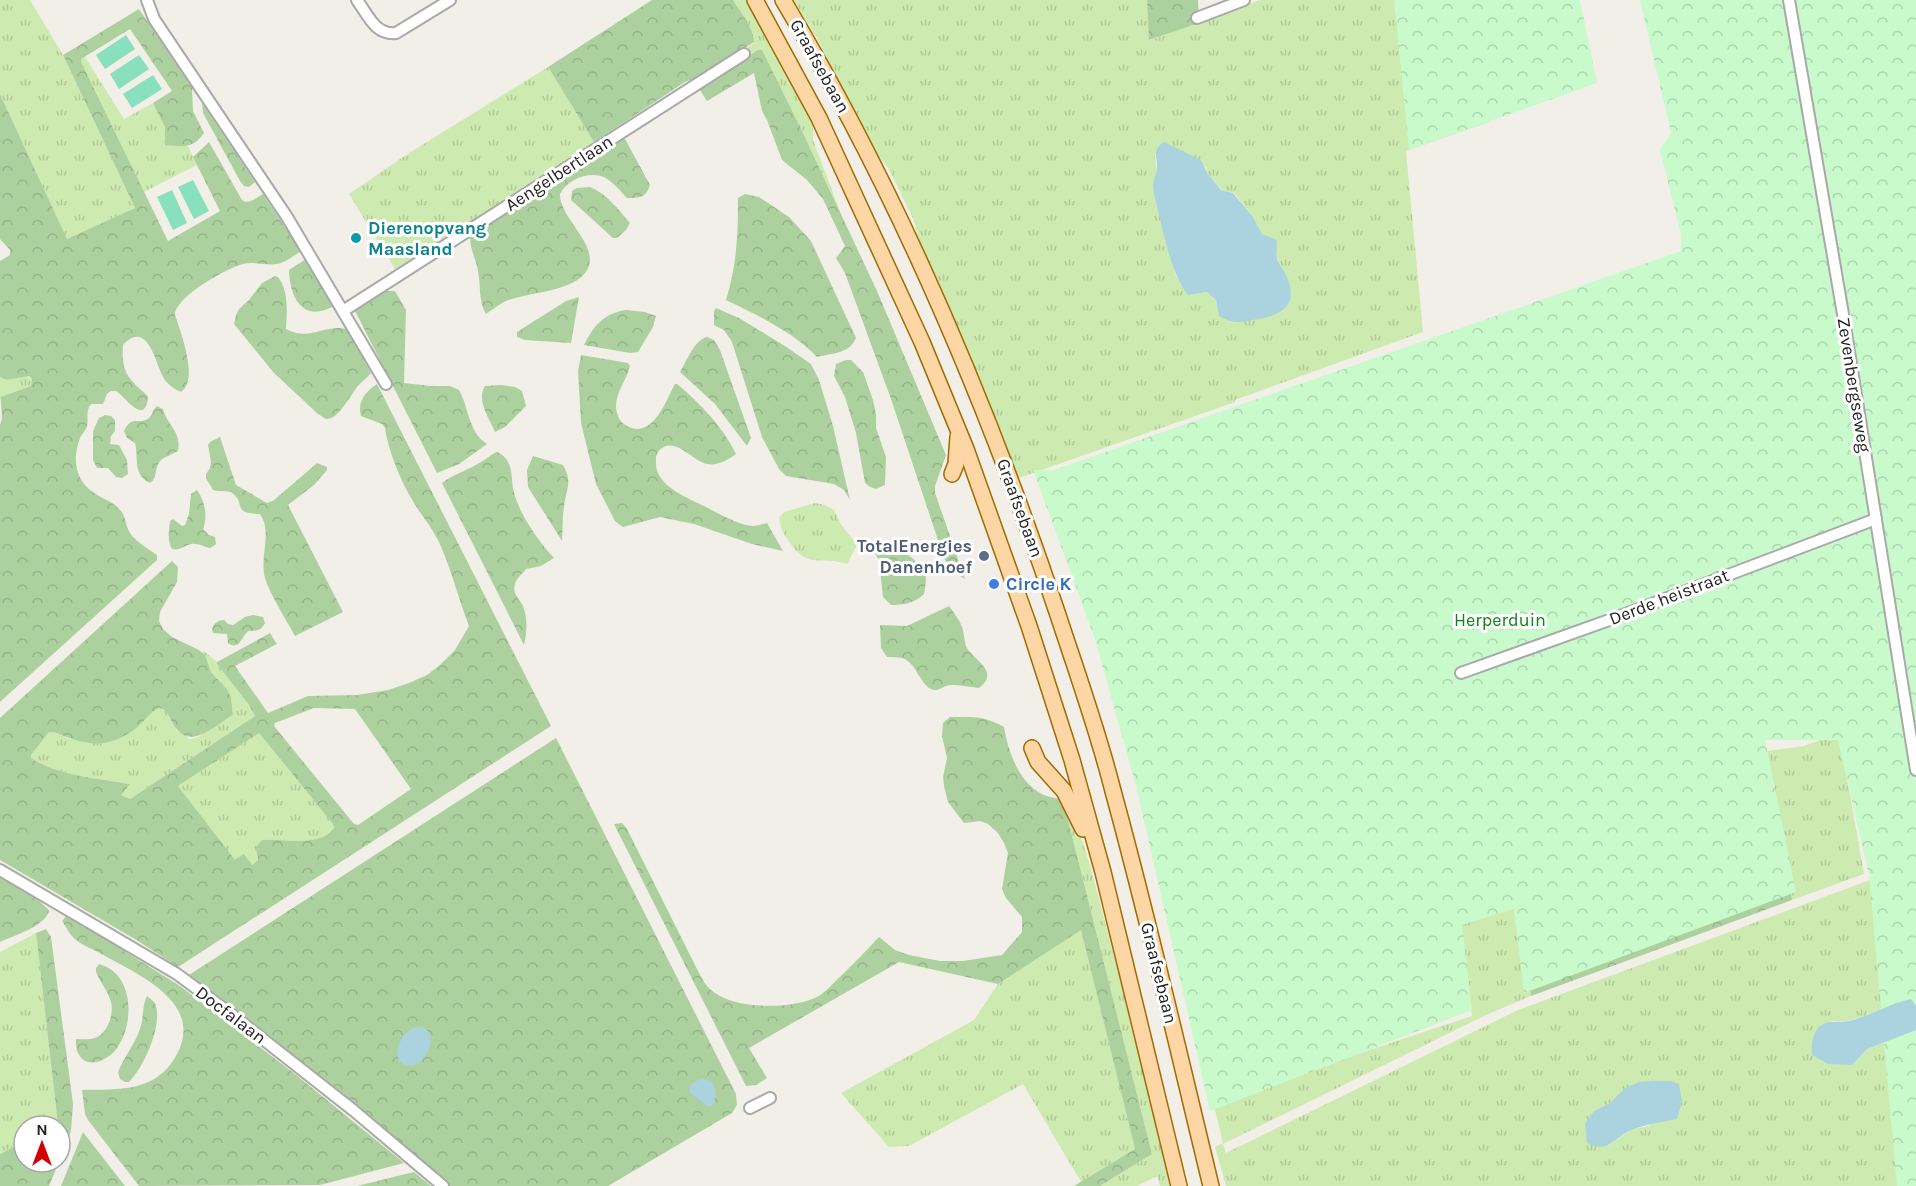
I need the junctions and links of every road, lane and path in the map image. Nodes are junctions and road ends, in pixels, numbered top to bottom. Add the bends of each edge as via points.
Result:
1 (147, 0) edge
2 (357, 0) edge
3 (450, 0) edge
4 (755, 0) edge
5 (783, 0) edge
6 (1244, 0) edge
7 (1789, 0) edge
8 (1197, 18) dead end
9 (744, 54) dead end
10 (343, 311) junction
11 (386, 384) dead end
12 (958, 431) junction
13 (952, 474) dead end
14 (1876, 519) junction
15 (1461, 673) dead end
16 (1032, 748) dead end
17 (1916, 770) edge
18 (0, 870) edge
19 (1103, 872) junction
20 (770, 1098) dead end
21 (750, 1108) dead end
22 (443, 1186) edge
23 (1179, 1186) edge
24 (1211, 1186) edge

1 - 10 street via 154,19 273,195
2 - 3 street via 375,27 387,34 402,30
4 - 12 main road, Graafsebaan via 819,118
5 - 24 main road, Graafsebaan via 834,90 909,240 1034,543 1113,789
6 - 8 street
7 - 14 street, Zevenbergseweg
9 - 10 street, Aengelbertlaan
10 - 11 street
12 - 13 main road
12 - 19 main road, Graafsebaan via 1029,626
14 - 15 street, Derde heistraat
14 - 17 street, Zevenbergseweg
16 - 19 main road via 1038,762 1074,808
18 - 22 street, Docfalaan via 177,974 353,1110
19 - 23 main road, Graafsebaan
20 - 21 street

